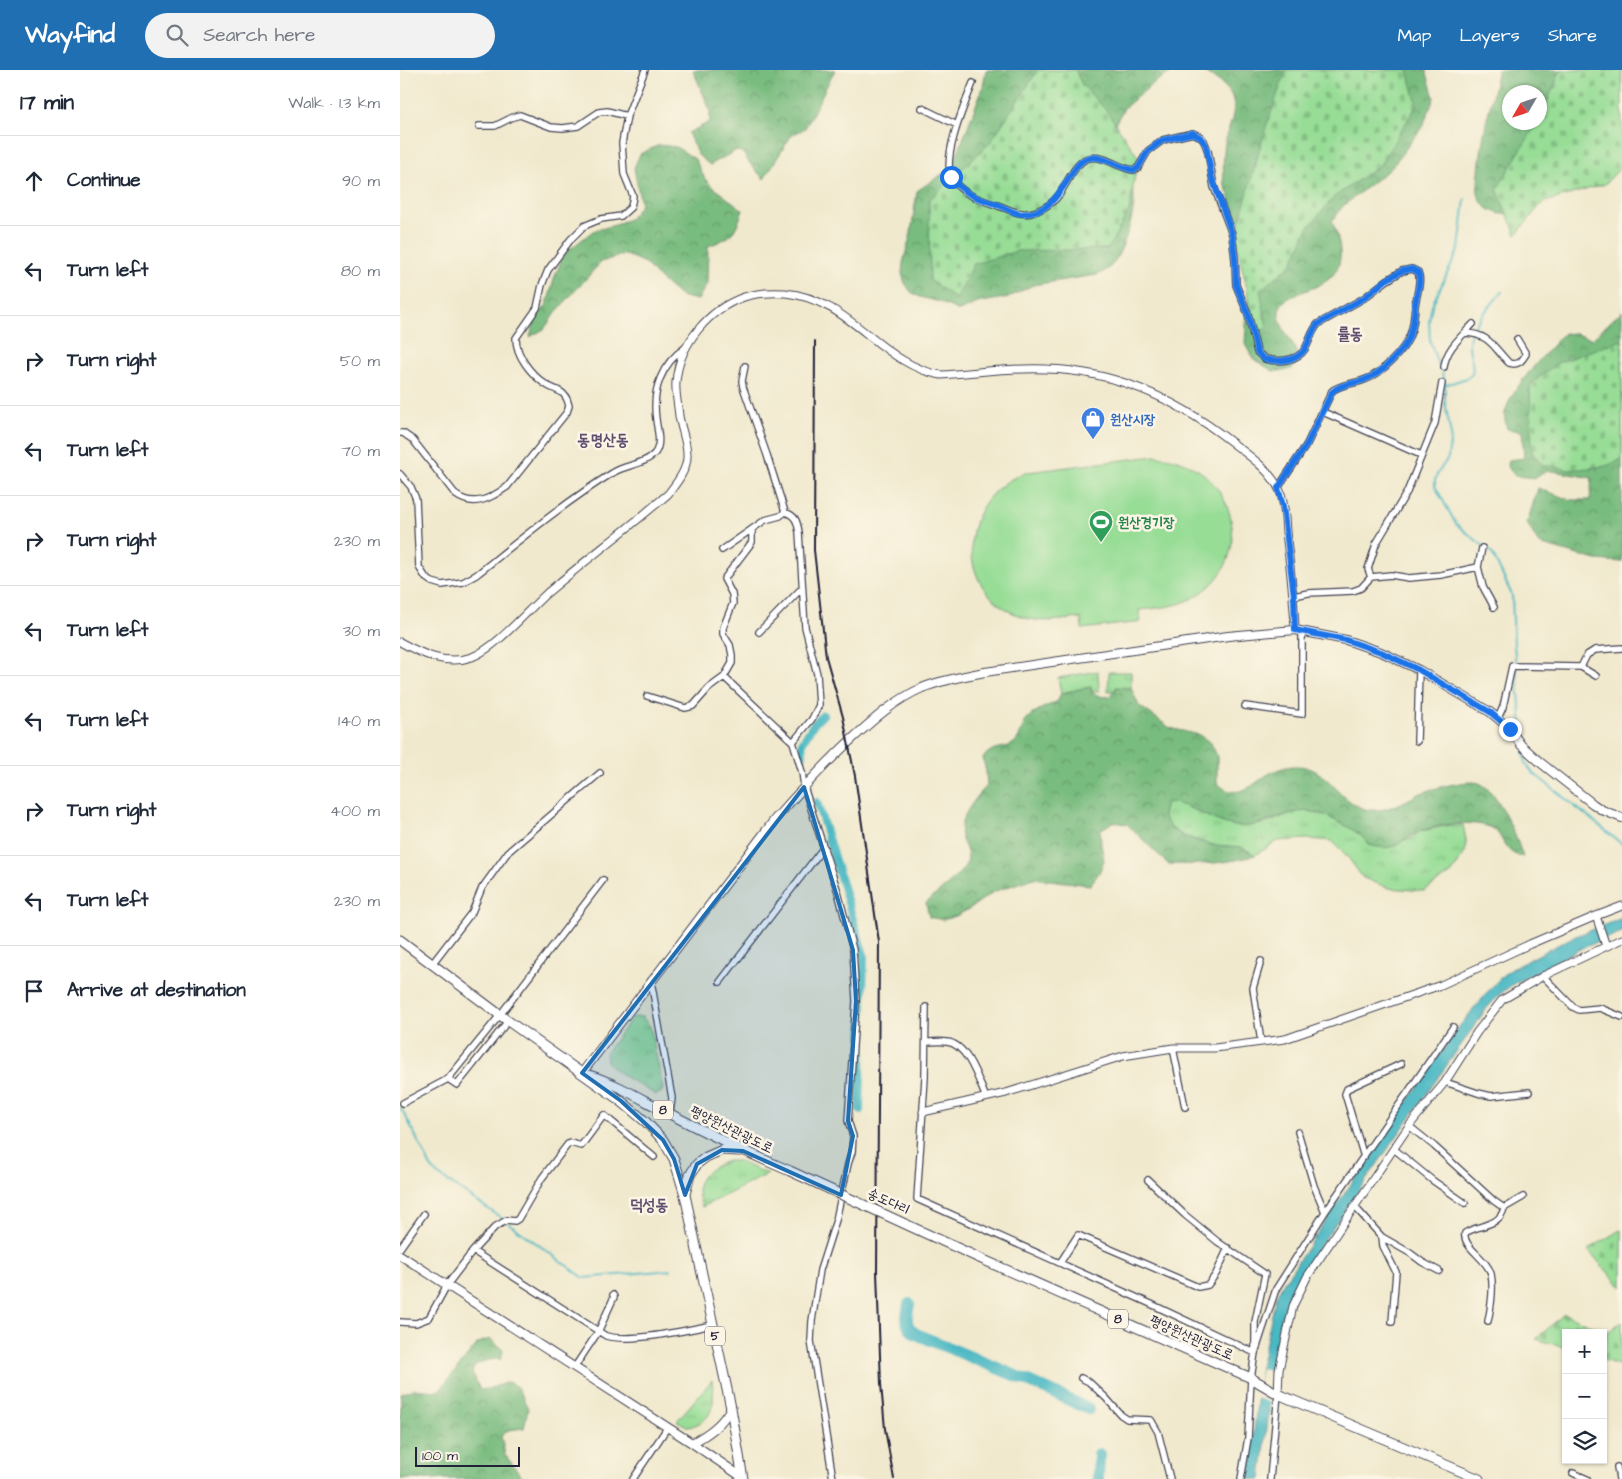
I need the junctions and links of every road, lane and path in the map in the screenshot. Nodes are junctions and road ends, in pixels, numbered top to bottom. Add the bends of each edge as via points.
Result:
1 (645, 70) edge
2 (973, 83) dead end
3 (922, 108) dead end
4 (627, 116) junction
5 (957, 124) junction
6 (479, 126) dead end
7 (1473, 324) dead end
8 (1469, 333) junction
9 (1517, 339) dead end
10 (686, 347) junction
11 (745, 366) dead end
12 (1444, 367) dead end
13 (1442, 383) dead end
14 (1323, 412) junction
15 (400, 433) edge
16 (1421, 454) junction
17 (400, 474) edge
18 (1278, 488) junction
19 (785, 512) junction
20 (752, 530) junction
21 (1482, 548) dead end
22 (722, 550) dead end
23 (1478, 567) junction
24 (1371, 577) junction
25 (802, 588) junction
26 (1294, 596) junction
27 (1494, 607) dead end
28 (1299, 630) junction
29 (759, 632) dead end
30 (400, 642) edge
31 (1622, 648) edge
32 (1581, 667) junction
33 (1419, 670) junction
34 (1596, 676) dead end
35 (724, 677) junction
36 (647, 696) dead end
37 (1244, 706) dead end
38 (1498, 718) junction
39 (1417, 741) dead end
40 (793, 742) junction
41 (600, 772) dead end
42 (804, 787) junction
43 (1622, 818) edge
44 (824, 847) junction
45 (603, 880) dead end
46 (1622, 906) edge
47 (1597, 918) junction
48 (1622, 939) edge
49 (400, 940) edge
50 (1605, 945) junction
51 (1262, 961) dead end
52 (432, 964) junction
53 (1543, 976) junction
54 (651, 981) junction
55 (720, 982) dead end
56 (926, 1007) dead end
57 (500, 1015) junction
58 (1622, 1017) edge
59 (508, 1021) junction
60 (1453, 1027) dead end
61 (927, 1042) junction
62 (1260, 1042) junction
63 (1173, 1048) junction
64 (1401, 1064) dead end
65 (582, 1073) junction
66 (448, 1079) junction
67 (1445, 1082) junction
68 (1529, 1092) dead end
69 (986, 1098) junction
70 (403, 1103) dead end
71 (1185, 1107) dead end
72 (923, 1112) junction
73 (670, 1114) junction
74 (1409, 1126) junction
75 (1298, 1132) dead end
76 (1394, 1149) junction
77 (743, 1151) junction
78 (654, 1157) dead end
79 (1364, 1157) junction
80 (790, 1171) joint
81 (1148, 1180) dead end
82 (685, 1195) junction
83 (1523, 1197) dead end
84 (1465, 1203) dead end
85 (1355, 1207) junction
86 (1504, 1208) junction
87 (1325, 1212) junction
88 (424, 1214) dead end
89 (1382, 1237) junction
90 (400, 1248) edge
91 (1228, 1248) junction
92 (473, 1251) junction
93 (400, 1255) edge
94 (977, 1257) joint
95 (1060, 1263) junction
96 (1439, 1271) dead end
97 (447, 1285) junction
98 (612, 1295) dead end
99 (1488, 1321) dead end
100 (400, 1322) edge
101 (1392, 1322) dead end
102 (713, 1325) junction
103 (598, 1332) junction
104 (1254, 1353) junction
105 (574, 1368) junction
106 (1081, 1378) dead end
107 (1255, 1381) junction
108 (1276, 1393) junction
109 (731, 1408) junction
110 (667, 1428) junction
111 (692, 1443) junction
112 (1617, 1467) dead end
113 (1573, 1473) dead end
114 (742, 1478) edge
115 (633, 1479) edge
116 (833, 1479) edge
117 (1170, 1479) edge
118 (1241, 1479) edge
119 (1270, 1479) edge
120 (1479, 1479) edge
121 (1587, 1479) edge
122 (1620, 1479) edge

1 - 4 street
2 - 5 street
3 - 5 street
4 - 6 street via 599,112 578,126 563,128 551,127 520,115 495,126
4 - 15 street via 622,157 624,174 633,196 631,207 621,216 584,226 570,239 548,270 537,308 516,338 518,350 536,376 565,395 569,406 567,412 507,487 480,502 464,501 456,495 412,440
5 - 14 street via 949,164 955,184 979,199 1020,214 1037,211 1051,202 1085,159 1095,158 1133,170 1138,168 1148,151 1163,140 1193,133 1200,137 1206,145 1212,178 1232,234 1236,285 1248,314 1257,352 1264,359 1284,360 1300,355 1318,324 1364,298 1402,271 1412,269 1418,272 1413,324 1404,345 1376,375 1334,389
7 - 8 street
8 - 9 street via 1488,340 1513,364 1521,362 1526,354
8 - 12 street via 1447,355
10 - 17 street via 673,356 659,379 655,401 659,442 651,457 616,471 565,504 463,582 442,585 432,582 419,568 416,499
10 - 18 street via 704,322 734,301 759,293 793,294 837,311 905,361 926,372 941,375 1045,368 1089,373 1129,384 1164,398 1207,424 1257,462
10 - 30 street via 676,382 687,458 680,477 668,494 547,594 485,651 471,658 446,660 431,657
11 - 19 street via 743,387
13 - 16 street via 1435,423
14 - 16 street
14 - 18 street via 1307,444
16 - 24 street via 1407,492 1376,544 1368,569
18 - 26 street
19 - 20 street via 765,520
19 - 25 street via 797,521 800,532
20 - 22 street
20 - 35 street via 752,542 724,579 733,603 723,628 732,655 732,663
21 - 23 street
23 - 24 street via 1441,575
23 - 27 street
24 - 26 street via 1354,592
25 - 29 street
25 - 40 street via 805,627 817,674 819,705
26 - 28 street
28 - 33 main road via 1346,640
28 - 37 street via 1302,714
28 - 42 main road via 1228,636 946,680 896,702
31 - 32 street via 1595,650 1587,655
32 - 34 street
32 - 38 street via 1512,666
33 - 38 main road
33 - 39 street
35 - 36 street via 693,706 685,708
35 - 40 street
38 - 43 main road via 1521,745 1592,804
40 - 42 street
41 - 52 street via 508,852 482,888 472,912
42 - 44 street
42 - 54 main road via 775,819
44 - 55 street
44 - 116 street via 853,950 856,1001 848,1121 853,1136 852,1152 820,1270 811,1341
45 - 57 street
46 - 47 street
47 - 50 street
47 - 62 street via 1441,986 1285,1038
48 - 50 street
49 - 52 highway
50 - 53 street
51 - 62 street via 1253,988
52 - 57 highway
53 - 58 street via 1573,1008 1600,1008
53 - 67 street via 1502,1000
54 - 65 main road
54 - 73 street via 672,1098
56 - 61 street
57 - 59 highway
57 - 66 street
59 - 65 highway
59 - 66 street via 457,1085
60 - 79 street
61 - 69 street via 954,1044 964,1053
61 - 72 street
62 - 63 street via 1214,1048
63 - 69 street via 1123,1056
63 - 71 street
64 - 79 street via 1347,1090 1345,1094
65 - 73 highway, 평양원산관광도로 / 8 via 613,1083
65 - 82 highway via 621,1101 663,1140 674,1159
66 - 70 street
67 - 68 street via 1491,1096
67 - 74 street
69 - 72 street
72 - 95 street via 917,1199
73 - 77 highway, 평양원산관광도로 / 8
74 - 76 street
74 - 86 street
75 - 87 street
76 - 84 street
76 - 85 street
77 - 80 highway, 평양원산관광도로 / 8
77 - 82 highway, 8 via 722,1150 706,1157 690,1175
78 - 92 street via 604,1115 581,1146 568,1144 542,1178 518,1219 494,1227
79 - 87 street
80 - 94 highway, 송도다리 / 8, bridge
81 - 91 street via 1185,1215
82 - 102 highway, 5
83 - 86 street
85 - 89 street
85 - 108 street via 1307,1277 1293,1306
86 - 99 street via 1499,1219 1470,1230 1464,1238 1491,1274
87 - 104 street via 1276,1289
88 - 90 street
89 - 96 street
89 - 101 street via 1396,1272
91 - 95 street via 1208,1285 1198,1286 1078,1235
91 - 104 street via 1265,1274 1255,1322
92 - 97 street
92 - 103 street
93 - 97 main road
94 - 107 highway, 평양원산관광도로 / 8
95 - 104 street
97 - 100 street via 428,1318 416,1323
97 - 105 main road
98 - 103 street
102 - 103 street via 617,1338
102 - 109 highway, 5
103 - 105 street
104 - 107 street
105 - 110 main road
106 - 117 street via 1127,1419 1151,1420 1158,1432
107 - 108 highway, 8
107 - 118 street
108 - 119 street
108 - 120 highway, 8
109 - 111 main road via 712,1432
109 - 114 highway, 5
110 - 111 main road
110 - 115 street
111 - 114 main road
112 - 122 street
113 - 121 street

